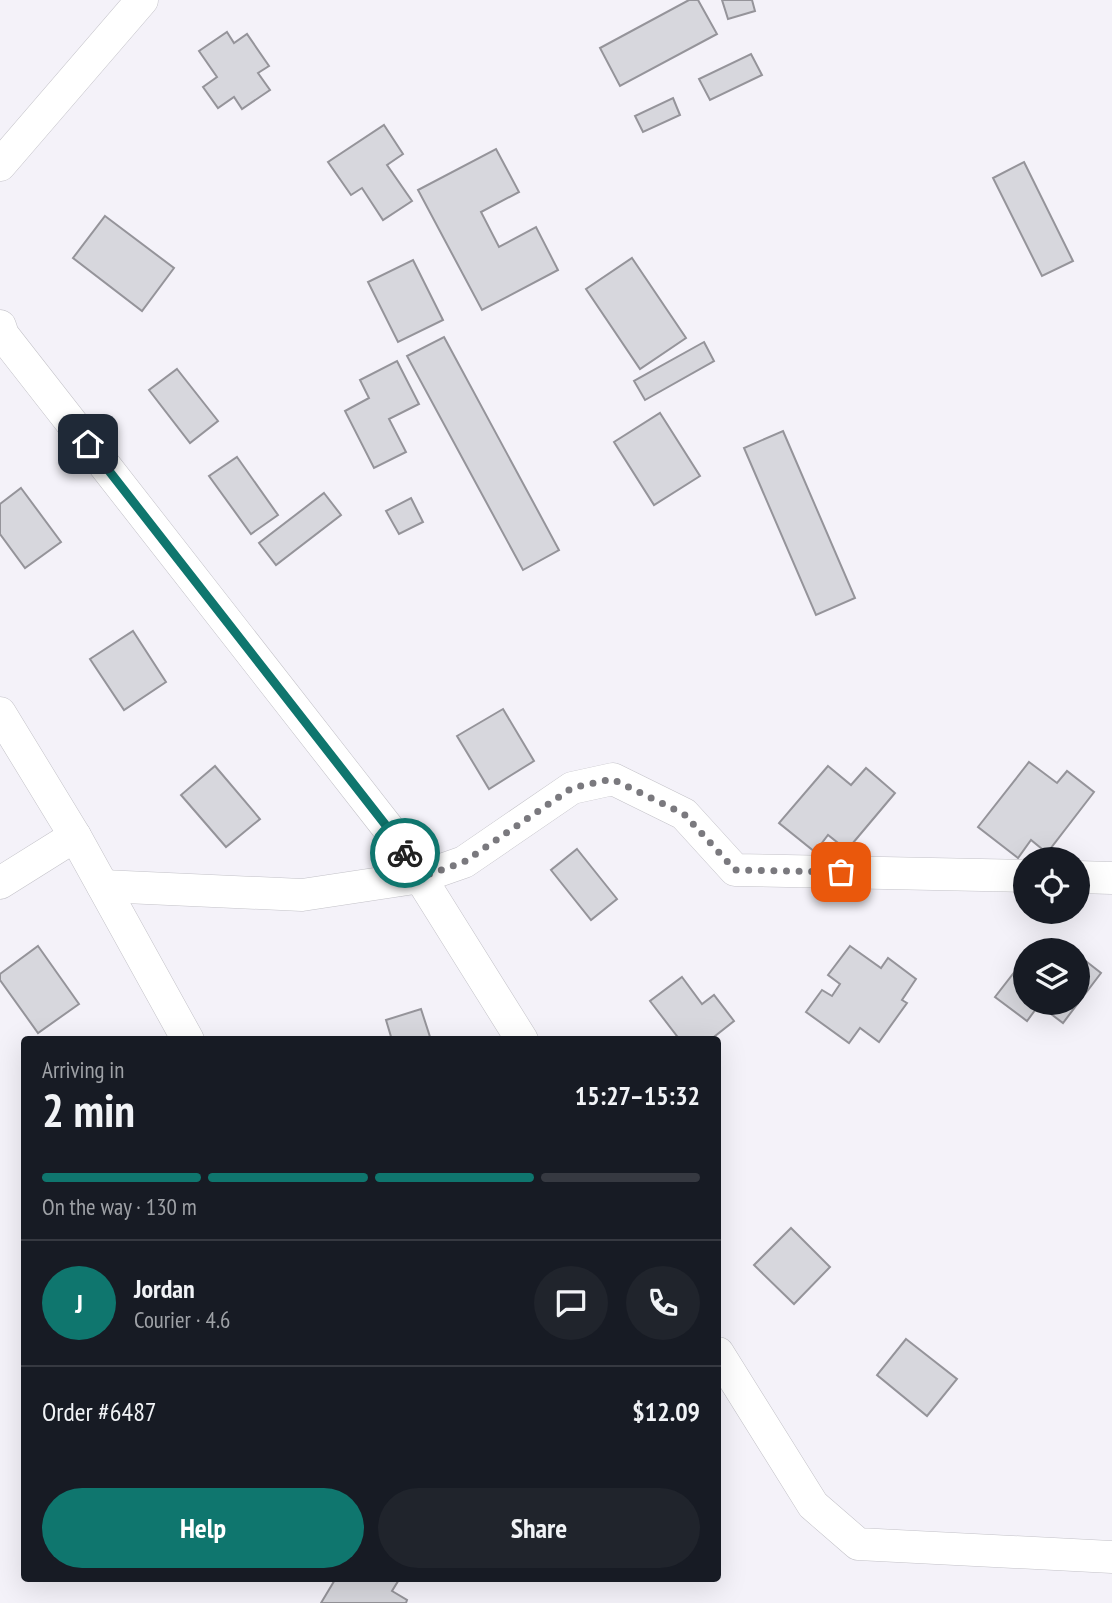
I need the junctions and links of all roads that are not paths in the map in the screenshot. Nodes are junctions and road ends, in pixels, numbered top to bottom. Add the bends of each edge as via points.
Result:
1 (142, 0) edge
2 (0, 165) edge
3 (0, 326) edge
4 (0, 713) edge
5 (75, 836) junction
6 (1013, 876) edge
7 (421, 877) junction
8 (1090, 877) edge
9 (1112, 878) edge
10 (0, 883) edge
11 (103, 886) junction
12 (186, 1036) edge
13 (520, 1036) edge
14 (721, 1358) edge
15 (1112, 1557) edge

1 - 2 street
3 - 7 street via 395,837
4 - 5 street
5 - 10 street
5 - 11 street
6 - 7 street via 735,870 684,814 612,779 572,788 464,862
7 - 11 street via 302,895
7 - 13 street
8 - 9 street
11 - 12 street
14 - 15 street via 813,1505 858,1544

